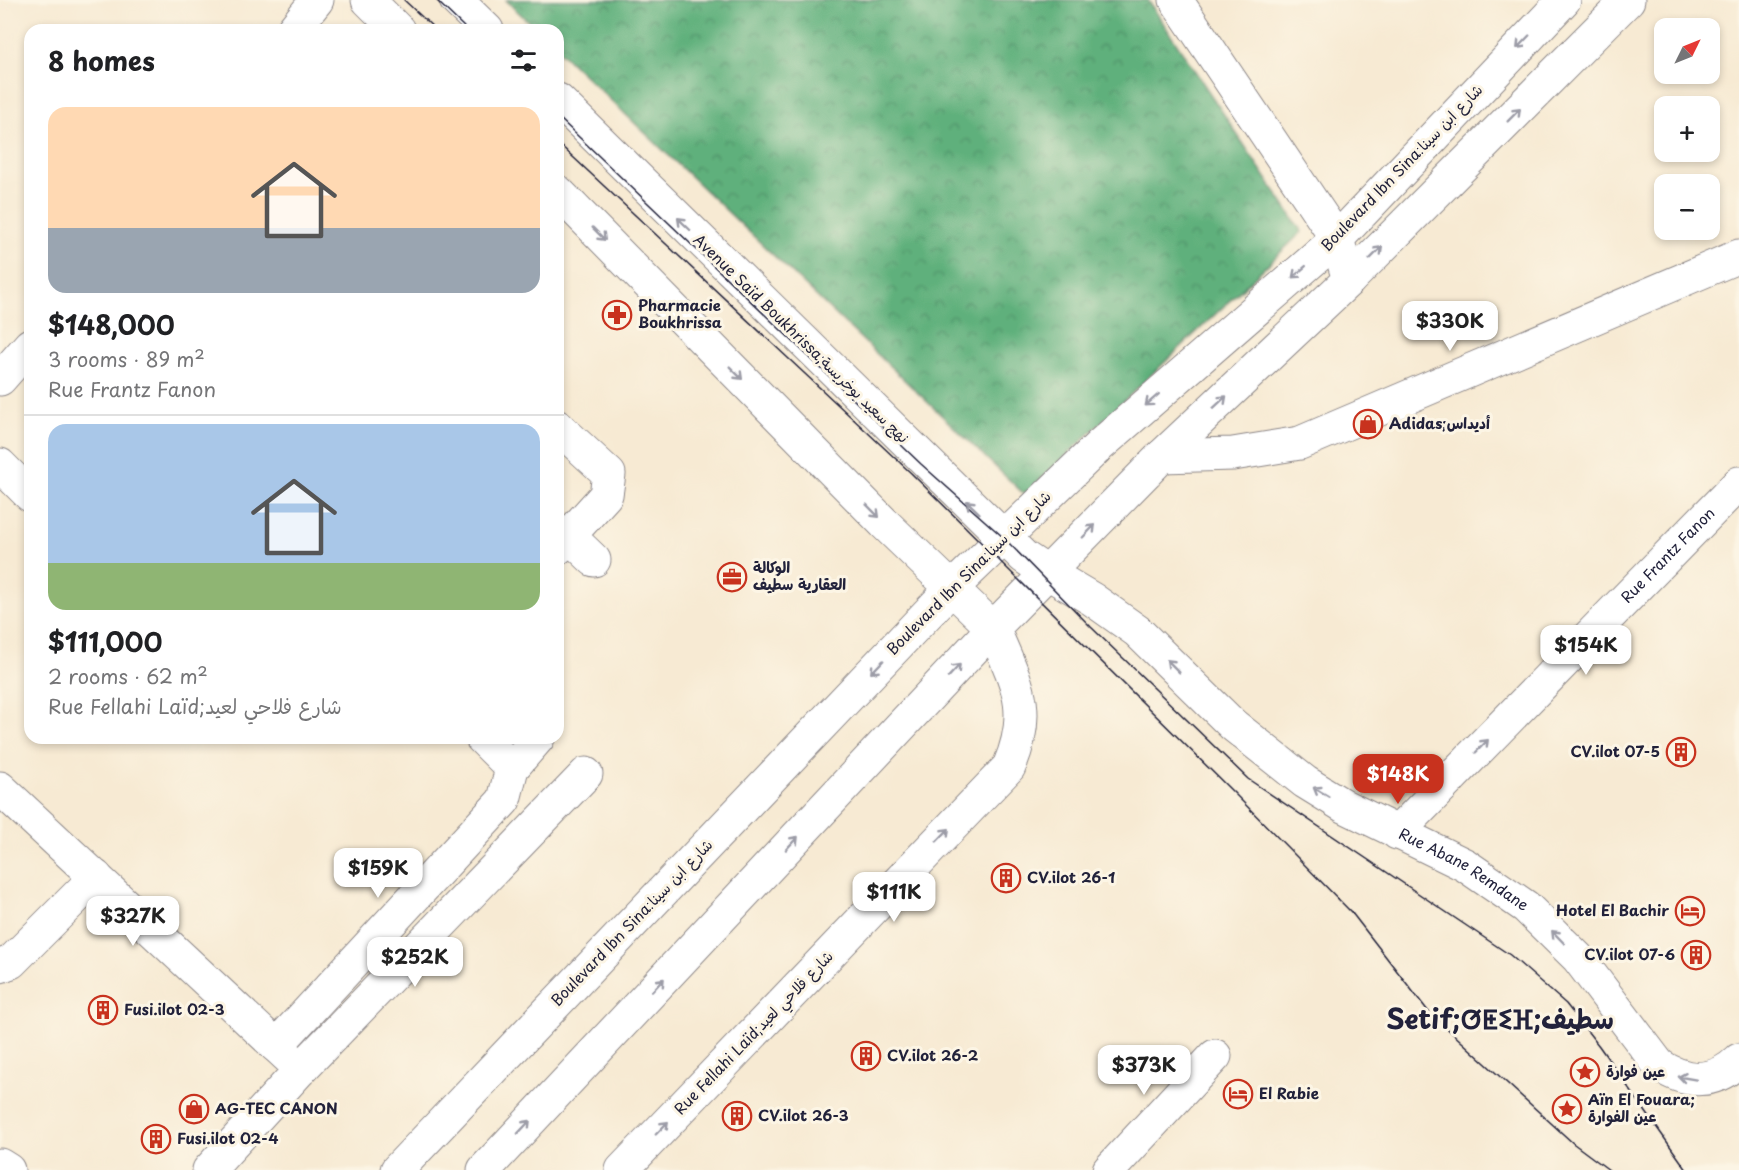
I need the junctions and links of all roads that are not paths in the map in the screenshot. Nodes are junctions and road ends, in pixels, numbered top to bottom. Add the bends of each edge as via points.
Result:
1 (317, 0) edge
2 (368, 0) edge
3 (456, 0) edge
4 (1176, 0) edge
5 (1564, 0) edge
6 (1628, 0) edge
7 (297, 24) edge
8 (392, 24) edge
9 (481, 24) edge
10 (564, 106) edge
11 (564, 198) edge
12 (1336, 239) junction
13 (1739, 256) edge
14 (1349, 280) junction
15 (24, 352) edge
16 (0, 379) edge
17 (564, 433) edge
18 (1162, 456) junction
19 (0, 465) edge
20 (1739, 483) edge
21 (24, 489) edge
22 (1003, 537) junction
23 (564, 541) edge
24 (564, 543) edge
25 (594, 560) dead end
26 (1048, 573) junction
27 (952, 588) junction
28 (993, 628) junction
29 (488, 744) edge
30 (533, 744) edge
31 (512, 768) junction
32 (586, 774) dead end
33 (0, 788) edge
34 (1396, 833) junction
35 (96, 877) junction
36 (0, 966) edge
37 (276, 1046) junction
38 (1215, 1056) dead end
39 (1739, 1060) edge
40 (301, 1069) junction
41 (0, 1165) edge
42 (8, 1170) edge
43 (209, 1170) edge
44 (397, 1170) edge
45 (484, 1170) edge
46 (622, 1170) edge
47 (1109, 1170) edge

1 - 7 street
2 - 8 street
3 - 9 street
4 - 12 street
5 -> 12 street, Boulevard Ibn Sina:شارع ابن سينا
14 -> 6 street
22 -> 10 street, Avenue Saïd Boukhrissa;نهج سعيد بوخريسة
11 -> 27 street
12 - 14 street
12 -> 22 street, Boulevard Ibn Sina:شارع ابن سينا via 1099,446
13 - 18 street via 1300,443 1233,454
18 -> 14 street
15 - 16 street
17 - 23 street via 609,474 606,495
26 -> 18 street
19 - 21 street
34 -> 20 street, Rue Frantz Fanon
22 - 26 street, Avenue Saïd Boukhrissa;نهج سعيد بوخريسة
22 - 27 street, Boulevard Ibn Sina:شارع ابن سينا
24 - 25 street
26 - 28 street
34 -> 26 street, Rue Abane Remdane via 1305,782 1233,725 1137,631
27 - 28 street
27 -> 44 street, Boulevard Ibn Sina:شارع ابن سينا
45 -> 28 street
46 -> 28 street, Rue Fellahi Laïd;شارع فلاحي لعيد via 1009,767 1019,744 1023,720 1020,693
29 - 31 street
30 - 31 street
31 - 37 street via 504,801
32 - 40 street
33 - 35 street
39 -> 34 street, Rue Abane Remdane via 1727,1072 1710,1078 1692,1080 1674,1075 1659,1065 1578,958 1526,907 1465,866
35 - 36 street via 11,962
35 - 37 street
37 - 40 street
38 - 47 street
40 - 43 street
41 - 42 street

